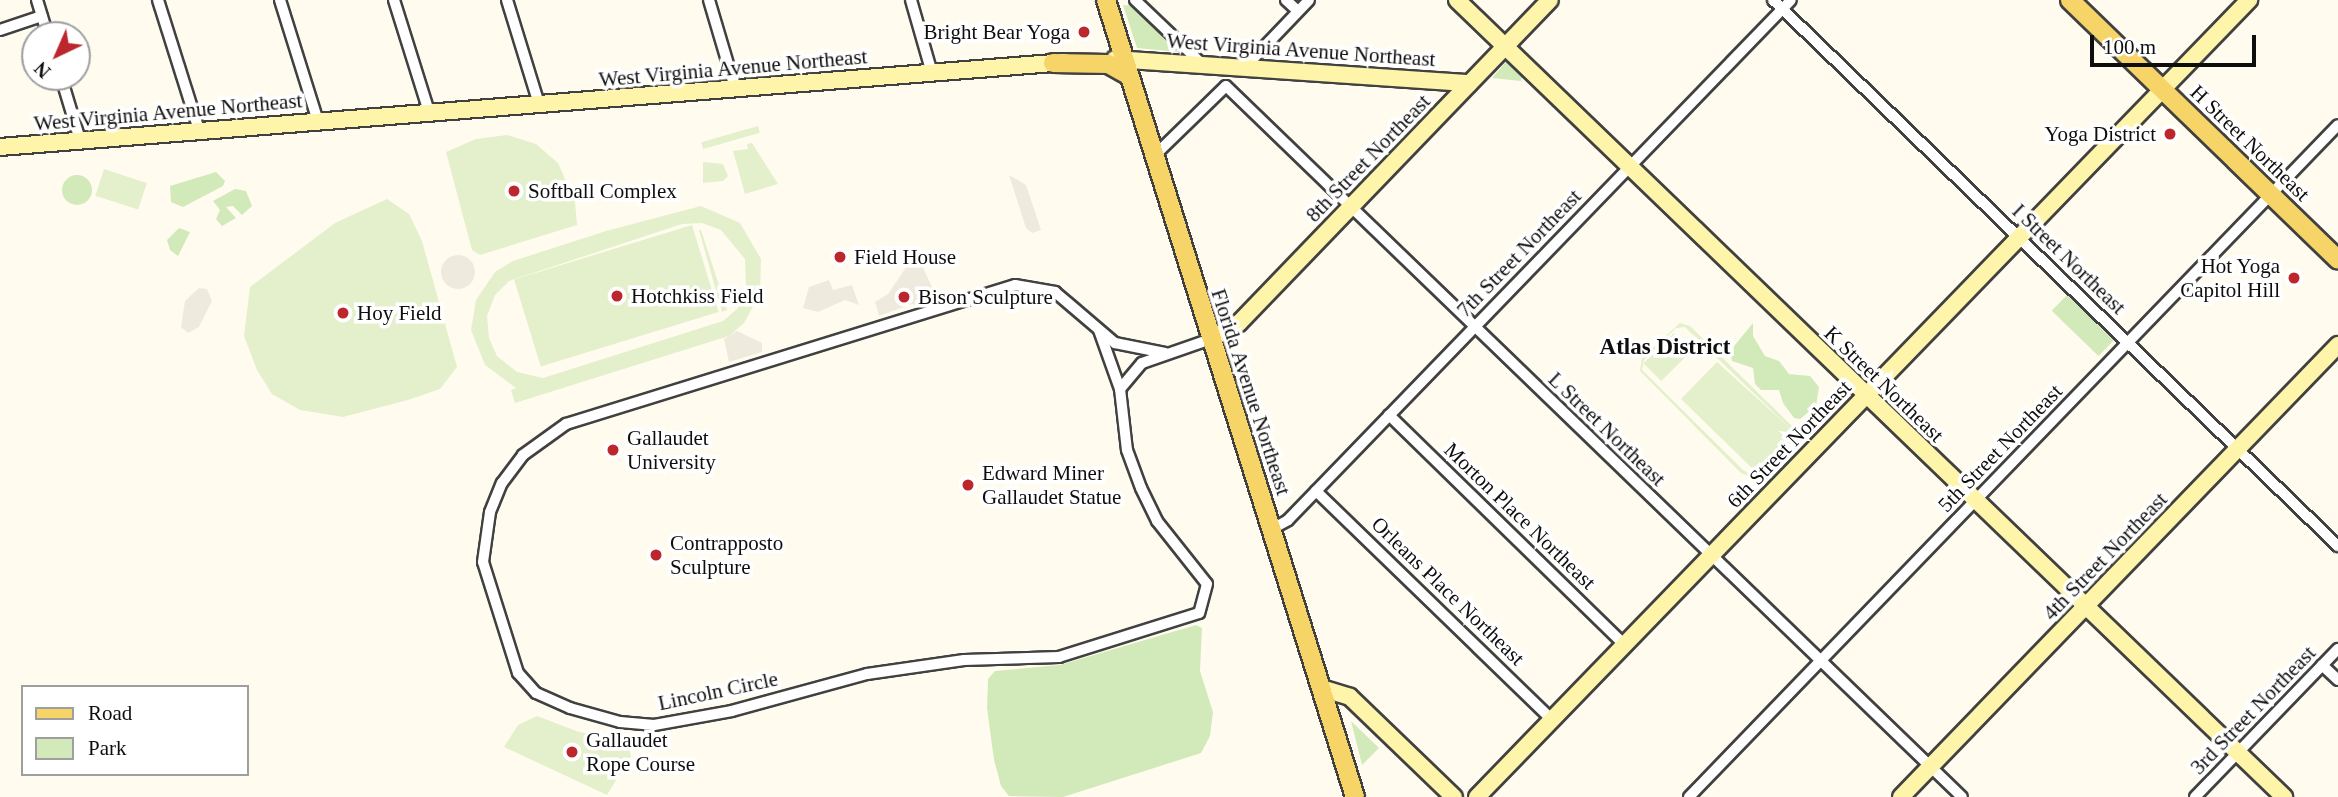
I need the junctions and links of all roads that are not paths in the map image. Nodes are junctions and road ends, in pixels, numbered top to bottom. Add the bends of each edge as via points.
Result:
1 (37, 0) edge
2 (158, 0) edge
3 (280, 0) edge
4 (394, 0) edge
5 (507, 0) edge
6 (709, 0) edge
7 (911, 0) edge
8 (1106, 0) edge
9 (1135, 0) edge
10 (1286, 0) edge
11 (1309, 0) edge
12 (1457, 0) edge
13 (1550, 0) edge
14 (1773, 0) edge
15 (1791, 0) edge
16 (2070, 0) edge
17 (2249, 0) edge
18 (1782, 9) junction
19 (1298, 11) junction
20 (42, 16) junction
21 (44, 21) edge
22 (0, 30) edge
23 (1506, 45) junction
24 (1054, 63) joint
25 (1202, 64) junction
26 (1246, 66) junction
27 (1125, 67) junction
28 (932, 73) junction
29 (1469, 83) junction
30 (735, 88) junction
31 (2162, 89) junction
32 (65, 91) edge
33 (539, 104) junction
34 (429, 112) junction
35 (318, 121) junction
36 (2338, 125) edge
37 (198, 130) junction
38 (80, 140) junction
39 (0, 147) edge
40 (1152, 158) junction
41 (1630, 167) junction
42 (2271, 195) junction
43 (1351, 206) junction
44 (2018, 236) junction
45 (2338, 260) edge
46 (1475, 327) junction
47 (1099, 330) junction
48 (1211, 339) junction
49 (2128, 343) junction
50 (2338, 345) edge
51 (1165, 353) junction
52 (1120, 389) junction
53 (1866, 395) junction
54 (1389, 415) junction
55 (2237, 449) junction
56 (1316, 491) junction
57 (1976, 501) junction
58 (1272, 529) junction
59 (2338, 546) edge
60 (1710, 555) junction
61 (2086, 606) junction
62 (1624, 644) junction
63 (2338, 649) edge
64 (1820, 662) junction
65 (2322, 665) junction
66 (2338, 680) edge
67 (1321, 688) junction
68 (1551, 719) junction
69 (2238, 753) junction
70 (1931, 766) junction
71 (1355, 797) edge
72 (1454, 797) edge
73 (1476, 797) edge
74 (1689, 797) edge
75 (1901, 797) edge
76 (1962, 797) edge
77 (2196, 797) edge
78 (2284, 797) edge

1 - 20 street
2 - 37 street
3 - 35 street
4 - 34 street
5 - 33 street
6 - 30 street
7 - 28 street
8 - 27 main road, Florida Avenue Northeast
9 - 25 street
10 - 19 street
11 - 19 street
12 - 23 street, K Street Northeast
13 - 23 street, 8th Street Northeast
14 - 18 street, I Street Northeast
15 - 18 street, 7th Street Northeast
16 - 31 main road, H Street Northeast
17 - 31 street, 6th Street Northeast
18 - 41 street, 7th Street Northeast
18 - 44 street, I Street Northeast
19 - 26 street
20 - 21 street
20 - 22 street
23 - 29 street, 8th Street Northeast
23 - 41 street, K Street Northeast
24 - 27 main road
24 - 28 street, West Virginia Avenue Northeast
25 - 26 street, West Virginia Avenue Northeast
25 - 27 street, West Virginia Avenue Northeast
26 - 29 street, West Virginia Avenue Northeast
27 - 40 main road, Florida Avenue Northeast
28 - 30 street, West Virginia Avenue Northeast
29 - 43 street, 8th Street Northeast
30 - 33 street, West Virginia Avenue Northeast
31 - 42 main road, H Street Northeast
31 - 44 street, 6th Street Northeast
32 - 38 street
33 - 34 street, West Virginia Avenue Northeast
34 - 35 street, West Virginia Avenue Northeast
35 - 37 street, West Virginia Avenue Northeast
36 - 42 street, 5th Street Northeast
37 - 38 street, West Virginia Avenue Northeast
38 - 39 street, West Virginia Avenue Northeast
40 - 43 street, L Street Northeast via 1226,86
40 - 48 main road, Florida Avenue Northeast
41 - 46 street, 7th Street Northeast
41 - 53 street, K Street Northeast
42 - 45 main road, H Street Northeast
42 - 49 street, 5th Street Northeast
43 - 46 street, L Street Northeast
43 - 48 street, 8th Street Northeast via 1235,327
44 - 49 street, I Street Northeast
44 - 53 street, 6th Street Northeast
46 - 54 street, 7th Street Northeast
46 - 60 street, L Street Northeast
47 - 51 street, Lincoln Circle via 1133,349
47 - 52 street, Lincoln Circle
47 - 52 street, Lincoln Circle via 1055,292 1015,285 556,429 523,455 502,483 484,544 483,562 517,670 536,693 570,708 620,723 654,725 732,711 867,674 964,660 1059,657 1199,613 1207,584 1157,521 1141,488 1127,450
48 - 51 street, Lincoln Circle
48 - 58 main road, Florida Avenue Northeast
49 - 55 street, I Street Northeast
49 - 57 street, 5th Street Northeast
50 - 55 street, 4th Street Northeast
51 - 52 street, Lincoln Circle via 1142,363
53 - 57 street, K Street Northeast
53 - 60 street, 6th Street Northeast
54 - 56 street, 7th Street Northeast
54 - 62 street, Morton Place Northeast
55 - 59 street, I Street Northeast
55 - 61 street, 4th Street Northeast
56 - 58 street, 7th Street Northeast via 1288,520
56 - 68 street, Orleans Place Northeast
57 - 61 street, K Street Northeast
57 - 64 street, 5th Street Northeast
58 - 67 main road, Florida Avenue Northeast
60 - 62 street, 6th Street Northeast
60 - 64 street, L Street Northeast
61 - 69 street, K Street Northeast
61 - 70 street, 4th Street Northeast
62 - 68 street, 6th Street Northeast
63 - 65 street, 3rd Street Northeast
64 - 70 street, L Street Northeast
64 - 74 street, 5th Street Northeast
65 - 66 street
65 - 69 street, 3rd Street Northeast
67 - 71 main road, Florida Avenue Northeast
67 - 72 street via 1350,697
68 - 73 street, 6th Street Northeast
69 - 77 street, 3rd Street Northeast
69 - 78 street, K Street Northeast
70 - 75 street, 4th Street Northeast
70 - 76 street, L Street Northeast

